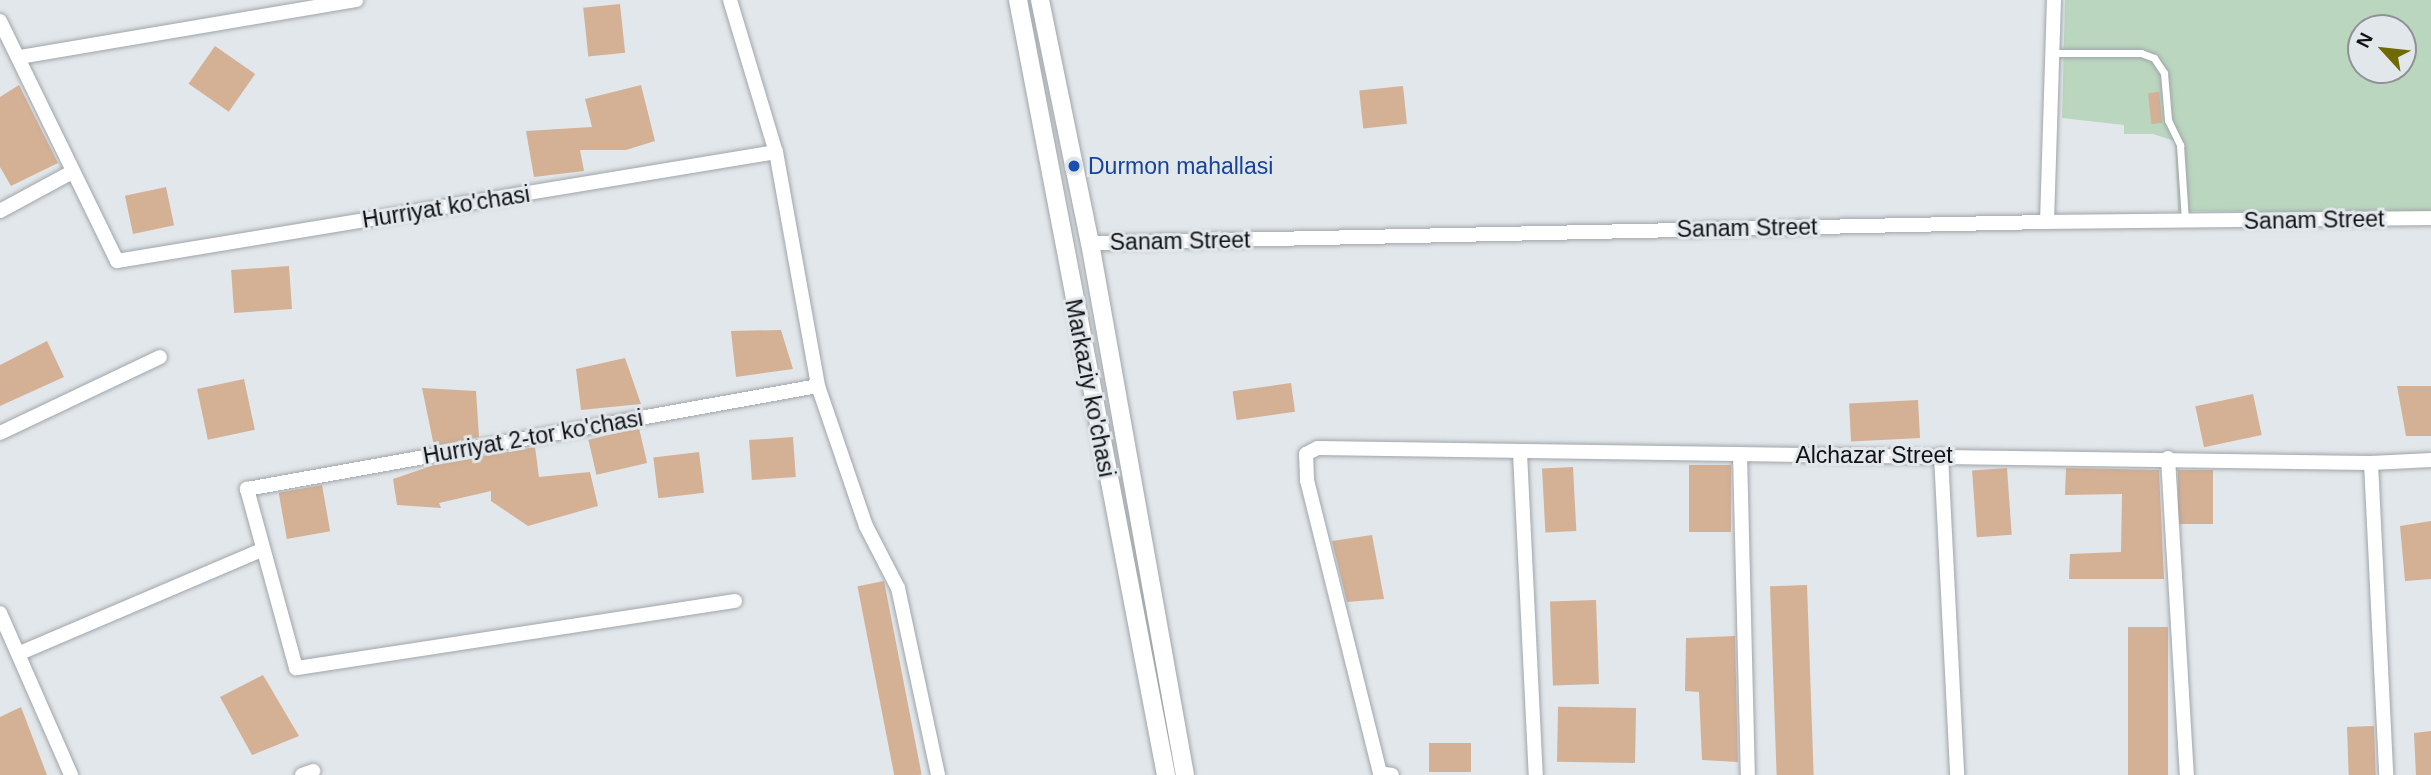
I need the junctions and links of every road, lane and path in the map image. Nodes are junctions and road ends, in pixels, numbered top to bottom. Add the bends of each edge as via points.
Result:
1 (356, 0) edge
2 (730, 0) edge
3 (1018, 0) edge
4 (1040, 0) edge
5 (2054, 0) edge
6 (0, 21) edge
7 (2053, 52) junction
8 (20, 57) junction
9 (776, 152) junction
10 (72, 172) junction
11 (0, 211) edge
12 (2431, 218) edge
13 (2185, 221) junction
14 (2048, 222) junction
15 (1090, 243) junction
16 (1063, 246) junction
17 (160, 357) dead end
18 (818, 386) junction
19 (0, 433) edge
20 (1125, 442) junction
21 (1102, 445) junction
22 (1520, 453) junction
23 (1740, 454) junction
24 (1941, 455) junction
25 (2168, 458) junction
26 (2431, 460) edge
27 (2371, 463) junction
28 (262, 550) junction
29 (735, 601) dead end
30 (0, 613) edge
31 (20, 653) junction
32 (71, 775) edge
33 (938, 775) edge
34 (1166, 775) edge
35 (1185, 775) edge
36 (1392, 775) edge
37 (1536, 775) edge
38 (1748, 775) edge
39 (1957, 775) edge
40 (2188, 775) edge
41 (2386, 775) edge

1 - 8 street
2 - 9 street
3 - 16 street, Markaziy ko'chasi
4 - 15 street, Markaziy ko'chasi
5 - 7 street
6 - 8 street
7 - 13 lane via 2141,53 2154,58 2164,73 2168,120 2180,145
7 - 14 street
8 - 10 street
9 - 10 street, Hurriyat ko'chasi via 117,261
9 - 18 street
10 - 11 street
12 - 13 street, Sanam Street
13 - 14 street, Sanam Street
14 - 15 street, Sanam Street
15 - 16 street, Sanam Street
15 - 20 street, Markaziy ko'chasi
16 - 21 street, Markaziy ko'chasi
17 - 19 street
18 - 28 street, Hurriyat 2-tor ko'chasi via 247,489
18 - 33 street via 866,526 898,588
20 - 21 street
20 - 35 street, Markaziy ko'chasi
21 - 34 street, Markaziy ko'chasi
22 - 23 street, Alchazar Street
22 - 36 street, Alchazar Street via 1318,448 1306,454 1307,480 1380,773
22 - 37 street
23 - 24 street, Alchazar Street
23 - 38 street
24 - 25 street, Alchazar Street
24 - 39 street
25 - 27 street, Alchazar Street
25 - 40 street
26 - 27 street, Alchazar Street
27 - 41 street
28 - 29 street via 296,668
28 - 31 street
30 - 31 street
31 - 32 street

